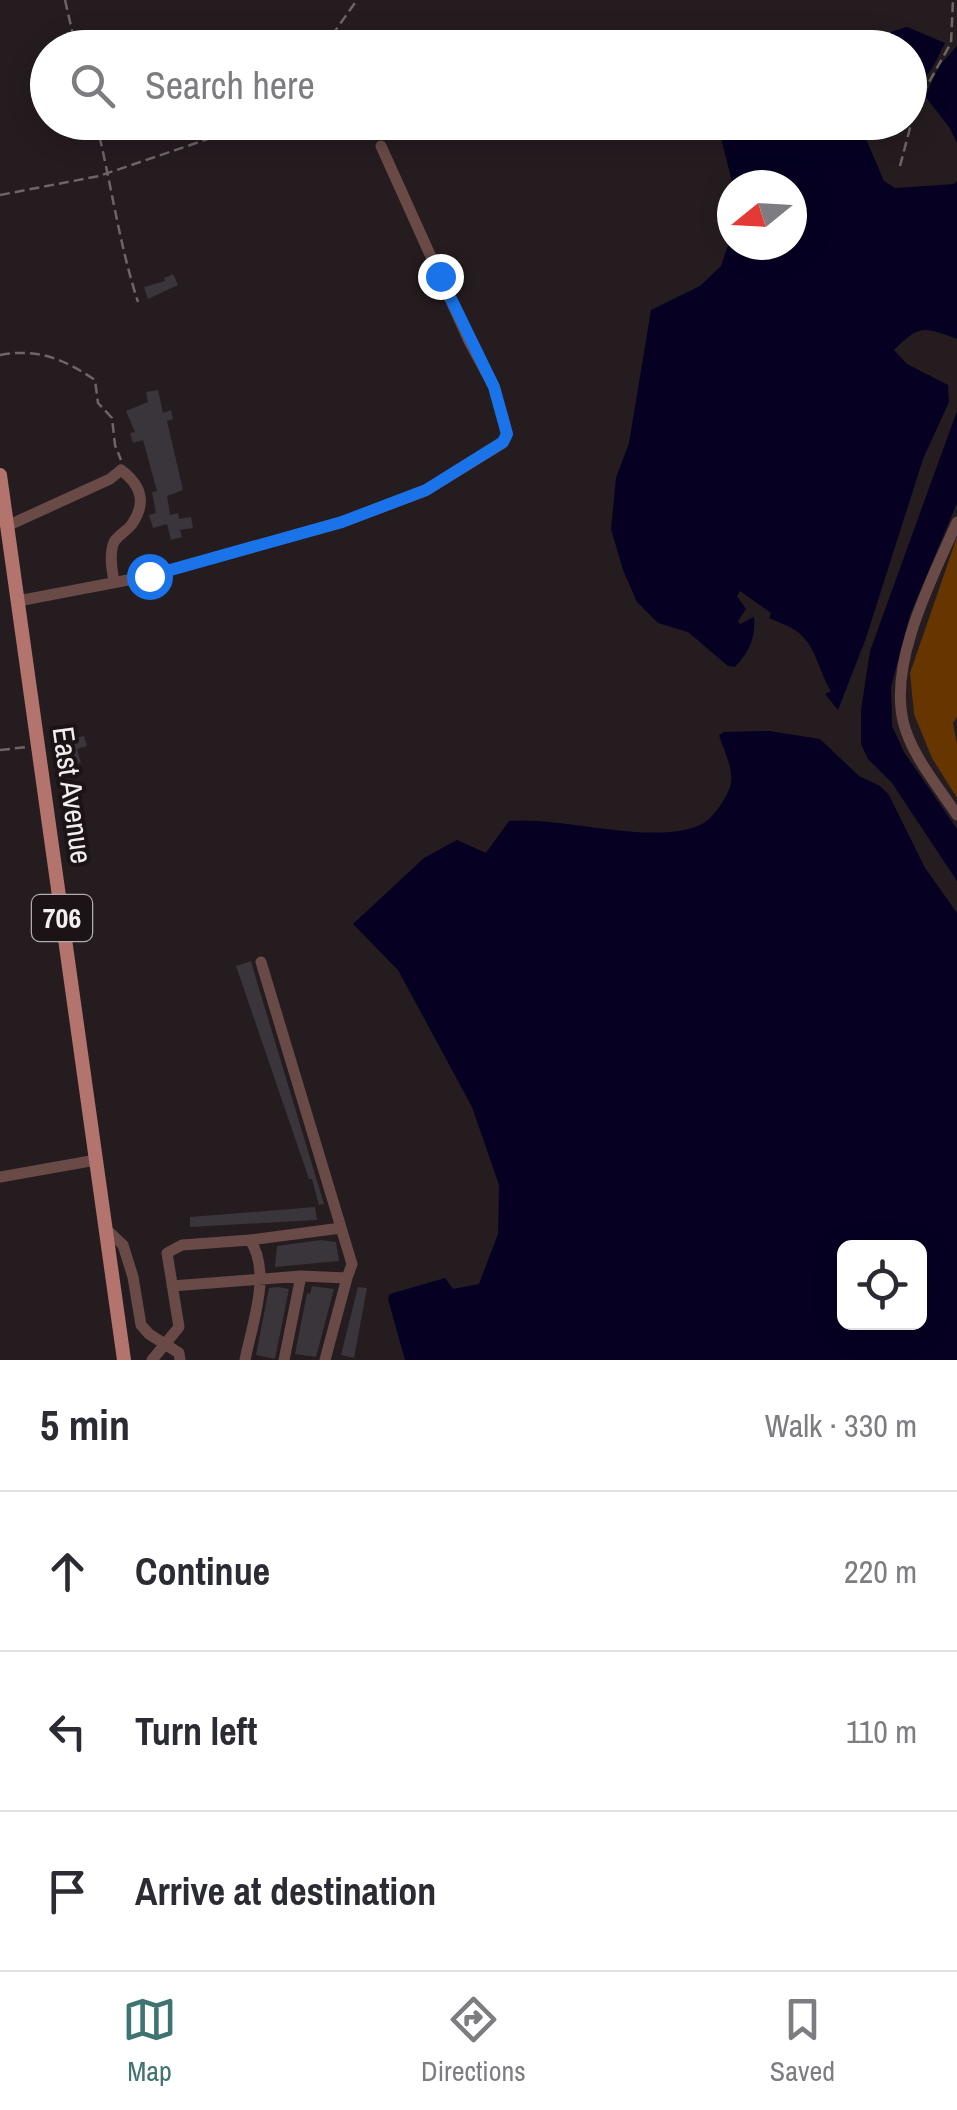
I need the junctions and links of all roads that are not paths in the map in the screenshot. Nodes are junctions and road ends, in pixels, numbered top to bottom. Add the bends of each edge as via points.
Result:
1 (381, 146) dead end
2 (0, 475) edge
3 (957, 522) edge
4 (7, 526) junction
5 (114, 582) junction
6 (18, 601) junction
7 (957, 814) edge
8 (260, 962) dead end
9 (96, 1160) junction
10 (0, 1178) edge
11 (341, 1228) junction
12 (106, 1229) junction
13 (250, 1240) junction
14 (301, 1276) junction
15 (347, 1278) junction
16 (260, 1280) junction
17 (172, 1286) junction
18 (166, 1343) junction
19 (124, 1360) edge
20 (152, 1360) edge
21 (180, 1360) edge
22 (246, 1360) edge
23 (284, 1360) edge
24 (326, 1360) edge

1 - 5 street via 494,387 507,434 503,442 426,490 342,522
2 - 4 main road, East Avenue / 706
3 - 7 street via 920,610 900,697 912,744
4 - 5 street via 121,470 137,482 142,503 114,541
4 - 6 main road, East Avenue / 706
5 - 6 street
6 - 9 main road, East Avenue / 706
8 - 11 street
9 - 10 street
9 - 12 main road, East Avenue / 706
11 - 13 street
11 - 15 street via 352,1264
12 - 18 street via 123,1245 141,1325
12 - 19 main road, East Avenue / 706
13 - 16 street via 259,1253
13 - 17 street via 182,1244 167,1254
14 - 15 street
14 - 16 street
14 - 23 street
15 - 24 street
16 - 17 street
16 - 22 street
17 - 18 street via 179,1327
18 - 20 street
18 - 21 street

